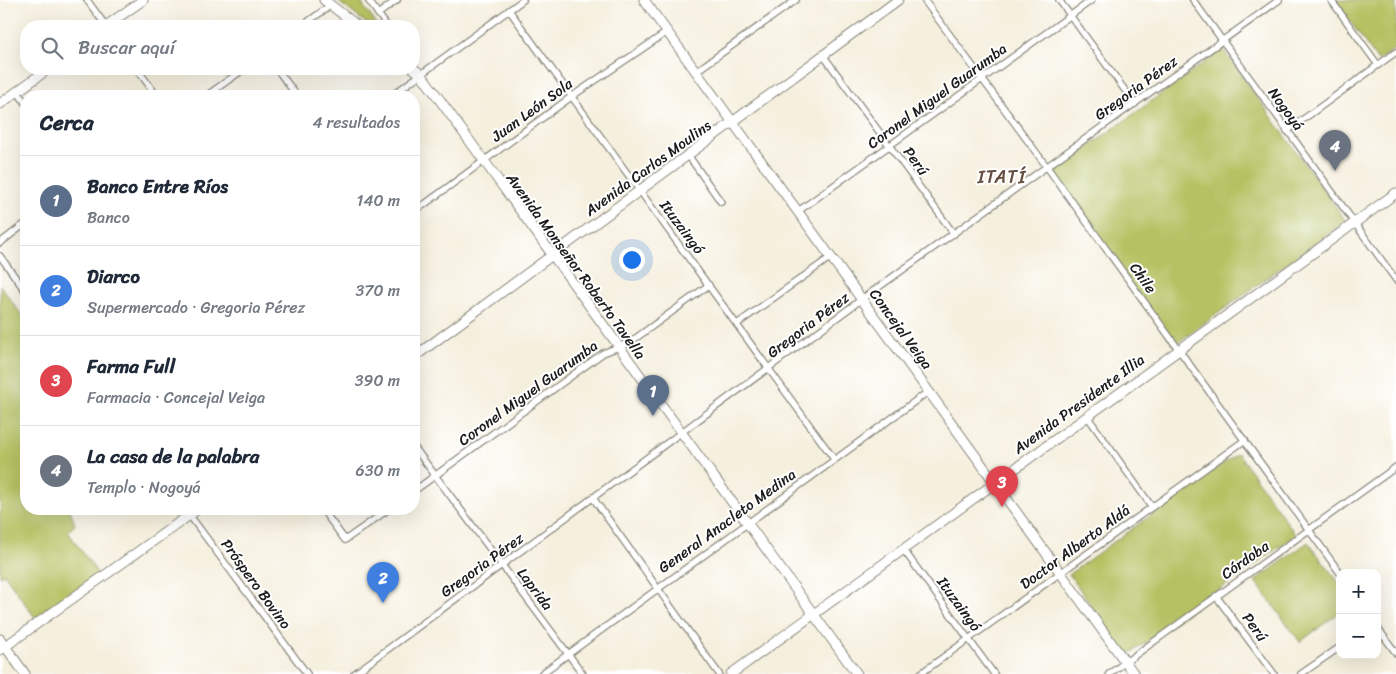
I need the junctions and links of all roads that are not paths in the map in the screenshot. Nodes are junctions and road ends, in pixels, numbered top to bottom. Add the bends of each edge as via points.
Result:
1 (87, 0) edge
2 (143, 0) edge
3 (368, 0) edge
4 (397, 0) edge
5 (523, 0) edge
6 (644, 0) edge
7 (796, 0) edge
8 (898, 0) edge
9 (924, 0) edge
10 (1059, 0) edge
11 (1092, 0) edge
12 (1192, 0) edge
13 (1279, 0) edge
14 (1332, 0) edge
15 (328, 3) edge
16 (509, 10) junction
17 (378, 14) junction
18 (1070, 16) junction
19 (102, 20) edge
20 (115, 20) edge
21 (309, 20) edge
22 (350, 20) edge
23 (382, 20) edge
24 (667, 32) junction
25 (1222, 41) junction
26 (1396, 52) edge
27 (823, 55) junction
28 (1378, 65) junction
29 (420, 70) edge
30 (695, 72) junction
31 (40, 75) edge
32 (141, 75) edge
33 (236, 75) edge
34 (281, 75) edge
35 (414, 75) edge
36 (419, 75) edge
37 (983, 79) junction
38 (153, 90) edge
39 (214, 90) edge
40 (293, 90) edge
41 (398, 90) edge
42 (17, 91) junction
43 (20, 95) edge
44 (571, 97) junction
45 (0, 104) edge
46 (1135, 104) junction
47 (732, 123) junction
48 (1287, 131) junction
49 (890, 146) junction
50 (688, 155) junction
51 (483, 161) junction
52 (1047, 167) junction
53 (639, 191) junction
54 (1396, 193) edge
55 (721, 202) dead end
56 (420, 208) edge
57 (797, 212) junction
58 (1355, 223) junction
59 (20, 228) edge
60 (954, 234) junction
61 (0, 243) edge
62 (0, 256) edge
63 (552, 256) junction
64 (830, 257) junction
65 (1396, 280) edge
66 (20, 284) edge
67 (709, 285) junction
68 (862, 299) junction
69 (737, 324) junction
70 (618, 347) junction
71 (1178, 348) junction
72 (420, 353) edge
73 (769, 369) junction
74 (929, 391) junction
75 (1087, 416) junction
76 (682, 433) junction
77 (1245, 440) junction
78 (420, 455) edge
79 (834, 459) junction
80 (1396, 466) edge
81 (435, 476) junction
82 (995, 483) junction
83 (420, 487) edge
84 (593, 498) junction
85 (1152, 507) junction
86 (184, 515) edge
87 (190, 515) edge
88 (326, 515) edge
89 (380, 515) edge
90 (746, 522) junction
91 (1310, 529) junction
92 (903, 549) junction
93 (501, 566) junction
94 (1337, 569) edge
95 (1061, 573) junction
96 (658, 587) junction
97 (1216, 596) junction
98 (813, 614) junction
99 (1381, 632) edge
100 (969, 639) junction
101 (2, 645) edge
102 (1336, 650) edge
103 (1396, 653) edge
104 (568, 654) junction
105 (1126, 662) junction
106 (25, 674) edge
107 (307, 674) edge
108 (354, 674) edge
109 (541, 674) edge
110 (583, 674) edge
111 (719, 674) edge
112 (731, 674) edge
113 (857, 674) edge
114 (920, 674) edge
115 (994, 674) edge
116 (1109, 674) edge
117 (1134, 674) edge
118 (1274, 674) edge
119 (1301, 674) edge

1 - 19 street
2 - 20 street
3 - 17 street
4 - 17 street
5 - 16 street
6 - 24 street, Concejal Veiga
7 - 30 street
8 - 27 street, Avenida Carlos Moulins
9 - 37 street, Chile
10 - 18 street
11 - 18 street, Coronel Miguel Guarumba
12 - 25 street, Nogoyá
13 - 25 street, Gregoria Pérez
14 - 28 street
15 - 21 street
15 - 22 street
16 - 29 street
16 - 44 street, Ituzaingó
17 - 23 street
18 - 37 street, Coronel Miguel Guarumba
18 - 46 street
24 - 30 street, Concejal Veiga
24 - 44 street, Juan León Sola
25 - 46 street, Gregoria Pérez
25 - 48 street, Nogoyá
26 - 28 street
27 - 47 street, Avenida Carlos Moulins
27 - 49 street, Perú
28 - 48 street
30 - 47 street, Concejal Veiga
31 - 42 street
32 - 38 street
33 - 39 street
34 - 40 street
35 - 41 street
36 - 51 street, Avenida Monseñor Roberto Tavella
37 - 49 street, Coronel Miguel Guarumba
37 - 52 street, Chile
42 - 43 street
42 - 45 street
44 - 51 street, Juan León Sola
44 - 53 street, Ituzaingó
46 - 52 street, Gregoria Pérez
47 - 50 street, Avenida Carlos Moulins
47 - 57 street, Concejal Veiga
48 - 58 street, Nogoyá
49 - 57 street, Coronel Miguel Guarumba
49 - 60 street, Perú
50 - 53 street, Avenida Carlos Moulins
50 - 55 street
51 - 56 street, Juan León Sola
51 - 63 street, Avenida Monseñor Roberto Tavella
52 - 60 street, Gregoria Pérez
52 - 71 street, Chile
53 - 63 street, Avenida Carlos Moulins
53 - 67 street, Ituzaingó
54 - 58 street, Avenida Presidente Illia
57 - 64 street, Concejal Veiga
58 - 65 street, Nogoyá
58 - 71 street, Avenida Presidente Illia
59 - 61 street
60 - 68 street, Gregoria Pérez
62 - 66 street
63 - 70 street, Avenida Monseñor Roberto Tavella
63 - 72 street, Avenida Carlos Moulins
64 - 68 street, Concejal Veiga
64 - 69 street
67 - 69 street, Ituzaingó
67 - 70 street, Coronel Miguel Guarumba via 629,343
68 - 73 street, Gregoria Pérez
68 - 74 street, Concejal Veiga
69 - 73 street, Ituzaingó
70 - 76 street, Avenida Monseñor Roberto Tavella
70 - 81 street, Coronel Miguel Guarumba via 604,353
71 - 75 street, Avenida Presidente Illia
71 - 77 street, Chile
73 - 76 street, Gregoria Pérez
73 - 79 street, Ituzaingó
74 - 79 street, General Anacleto Medina
74 - 82 street, Concejal Veiga
75 - 82 street, Avenida Presidente Illia
75 - 85 street
76 - 84 street, Gregoria Pérez
76 - 90 street, Avenida Monseñor Roberto Tavella
77 - 85 street, Doctor Alberto Aldá
77 - 91 street, Chile
78 - 81 street, Laprida
79 - 90 street, General Anacleto Medina
80 - 91 street, Córdoba
81 - 83 street, Coronel Miguel Guarumba
81 - 93 street, Laprida
82 - 92 street, Avenida Presidente Illia
82 - 95 street, Concejal Veiga
84 - 93 street, Gregoria Pérez
84 - 96 street
85 - 95 street, Doctor Alberto Aldá
86 - 101 street
87 - 107 street, Próspero Bovino
88 - 89 street via 345,540
90 - 96 street, General Anacleto Medina
90 - 98 street, Avenida Monseñor Roberto Tavella
91 - 94 street, Chile
91 - 97 street, Córdoba
92 - 98 street, Avenida Presidente Illia
92 - 100 street, Ituzaingó
93 - 104 street, Laprida
93 - 108 street, Gregoria Pérez
95 - 100 street, Doctor Alberto Aldá
95 - 105 street, Concejal Veiga
96 - 104 street, General Anacleto Medina
96 - 111 street
97 - 105 street, Córdoba
97 - 118 street, Perú
98 - 112 street, Avenida Presidente Illia
98 - 113 street, Avenida Monseñor Roberto Tavella
99 - 103 street
100 - 114 street, Doctor Alberto Aldá
100 - 115 street, Ituzaingó
101 - 106 street
102 - 119 street
104 - 109 street, General Anacleto Medina
104 - 110 street, Laprida
105 - 116 street, Córdoba
105 - 117 street, Concejal Veiga

